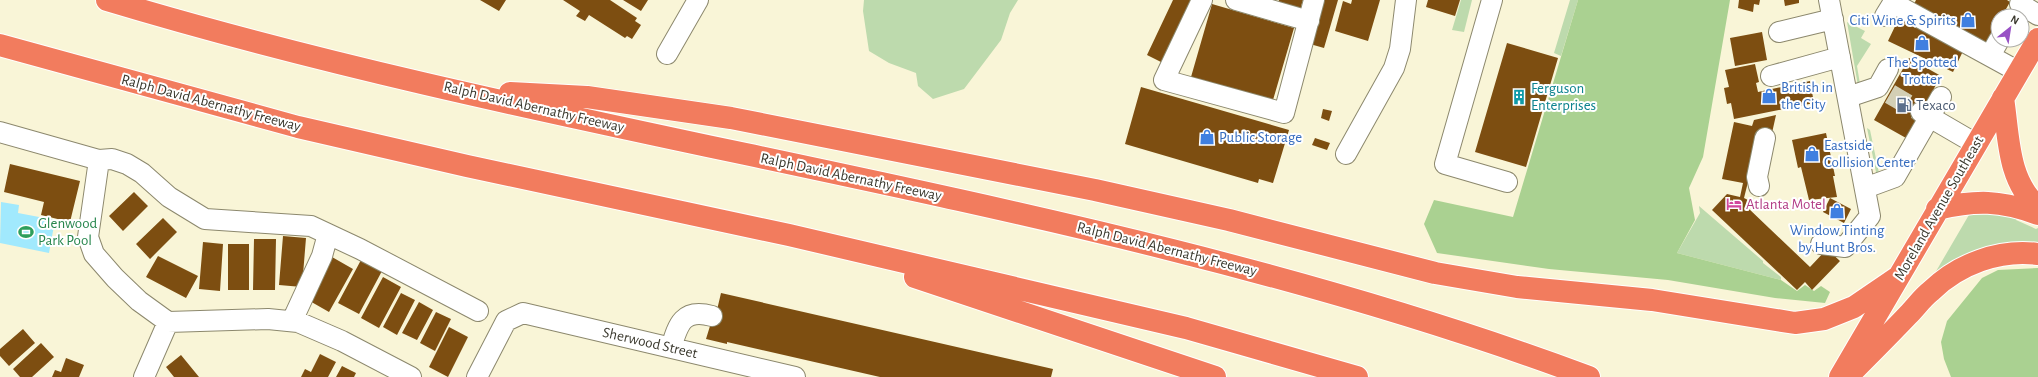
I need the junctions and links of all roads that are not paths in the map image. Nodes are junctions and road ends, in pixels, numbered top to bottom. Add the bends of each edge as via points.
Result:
1 (107, 0) edge
2 (698, 0) edge
3 (1202, 0) edge
4 (1236, 0) edge
5 (1314, 0) edge
6 (1406, 0) edge
7 (1492, 0) edge
8 (1269, 4) edge
9 (2017, 7) edge
10 (1831, 9) edge
11 (2038, 15) edge
12 (1886, 16) dead end
13 (1309, 21) junction
14 (1779, 32) dead end
15 (0, 45) edge
16 (2036, 49) edge
17 (667, 54) dead end
18 (1840, 57) junction
19 (1888, 69) dead end
20 (2019, 72) junction
21 (1771, 76) dead end
22 (466, 93) junction
23 (1941, 97) dead end
24 (1848, 98) junction
25 (2003, 98) junction
26 (1925, 115) junction
27 (0, 132) edge
28 (1766, 138) dead end
29 (1976, 144) junction
30 (1346, 154) dead end
31 (99, 160) junction
32 (1507, 182) dead end
33 (1759, 186) dead end
34 (1865, 188) junction
35 (2038, 207) edge
36 (1937, 209) junction
37 (2038, 214) edge
38 (328, 234) junction
39 (789, 235) junction
40 (1821, 244) dead end
41 (2038, 254) edge
42 (1898, 277) junction
43 (478, 311) dead end
44 (712, 316) dead end
45 (292, 321) junction
46 (168, 322) junction
47 (671, 348) junction
48 (1545, 361) junction
49 (144, 377) edge
50 (411, 377) edge
51 (477, 377) edge
52 (795, 377) edge
53 (1215, 377) edge
54 (1357, 377) edge
55 (1589, 377) edge
56 (1605, 377) edge
57 (1840, 377) edge
58 (1848, 377) edge

1 - 22 highway, Ralph David Abernathy Freeway via 311,56
2 - 17 street
3 - 13 street via 1164,80 1284,113
4 - 8 street
5 - 13 street
6 - 30 street via 1400,49 1394,68
7 - 32 street via 1445,164
8 - 13 street
9 - 11 street
10 - 14 street
10 - 18 street
12 - 20 street via 1893,3
15 - 39 highway, Ralph David Abernathy Freeway via 298,127
16 - 20 highway, Moreland Avenue Southeast
18 - 21 street
18 - 24 street
19 - 24 street via 1884,90
20 - 25 highway, Moreland Avenue Southeast
22 - 42 highway via 540,93 586,97 731,118 1190,211 1442,274 1517,287 1680,304 1787,323 1819,320 1848,310
22 - 48 highway, Ralph David Abernathy Freeway via 1129,238 1324,289
23 - 26 street
24 - 34 street
25 - 29 highway, Moreland Avenue Southeast
25 - 35 highway via 2015,176 2023,191
26 - 29 street
26 - 34 street via 1895,177
27 - 31 street
28 - 33 street via 1757,177
29 - 36 highway, Moreland Avenue Southeast
31 - 38 street via 112,159 127,164 205,219 311,226
31 - 46 street via 88,237 94,254 139,301
34 - 40 street via 1870,216 1845,247
36 - 37 highway via 1963,203 1984,202
36 - 42 highway, Moreland Avenue Southeast
38 - 43 street
38 - 45 street via 322,256
39 - 53 highway
39 - 54 highway, Ralph David Abernathy Freeway via 1186,328
41 - 58 highway via 2017,253 1981,260 1954,273 1929,292
42 - 57 highway, Moreland Avenue Southeast
44 - 47 street via 699,312 680,322
45 - 46 street via 268,319
45 - 50 street via 342,341
46 - 49 street
47 - 51 street, Sherwood Street via 523,313 506,321
47 - 52 street, Sherwood Street
48 - 55 highway, Ralph David Abernathy Freeway
48 - 56 highway

